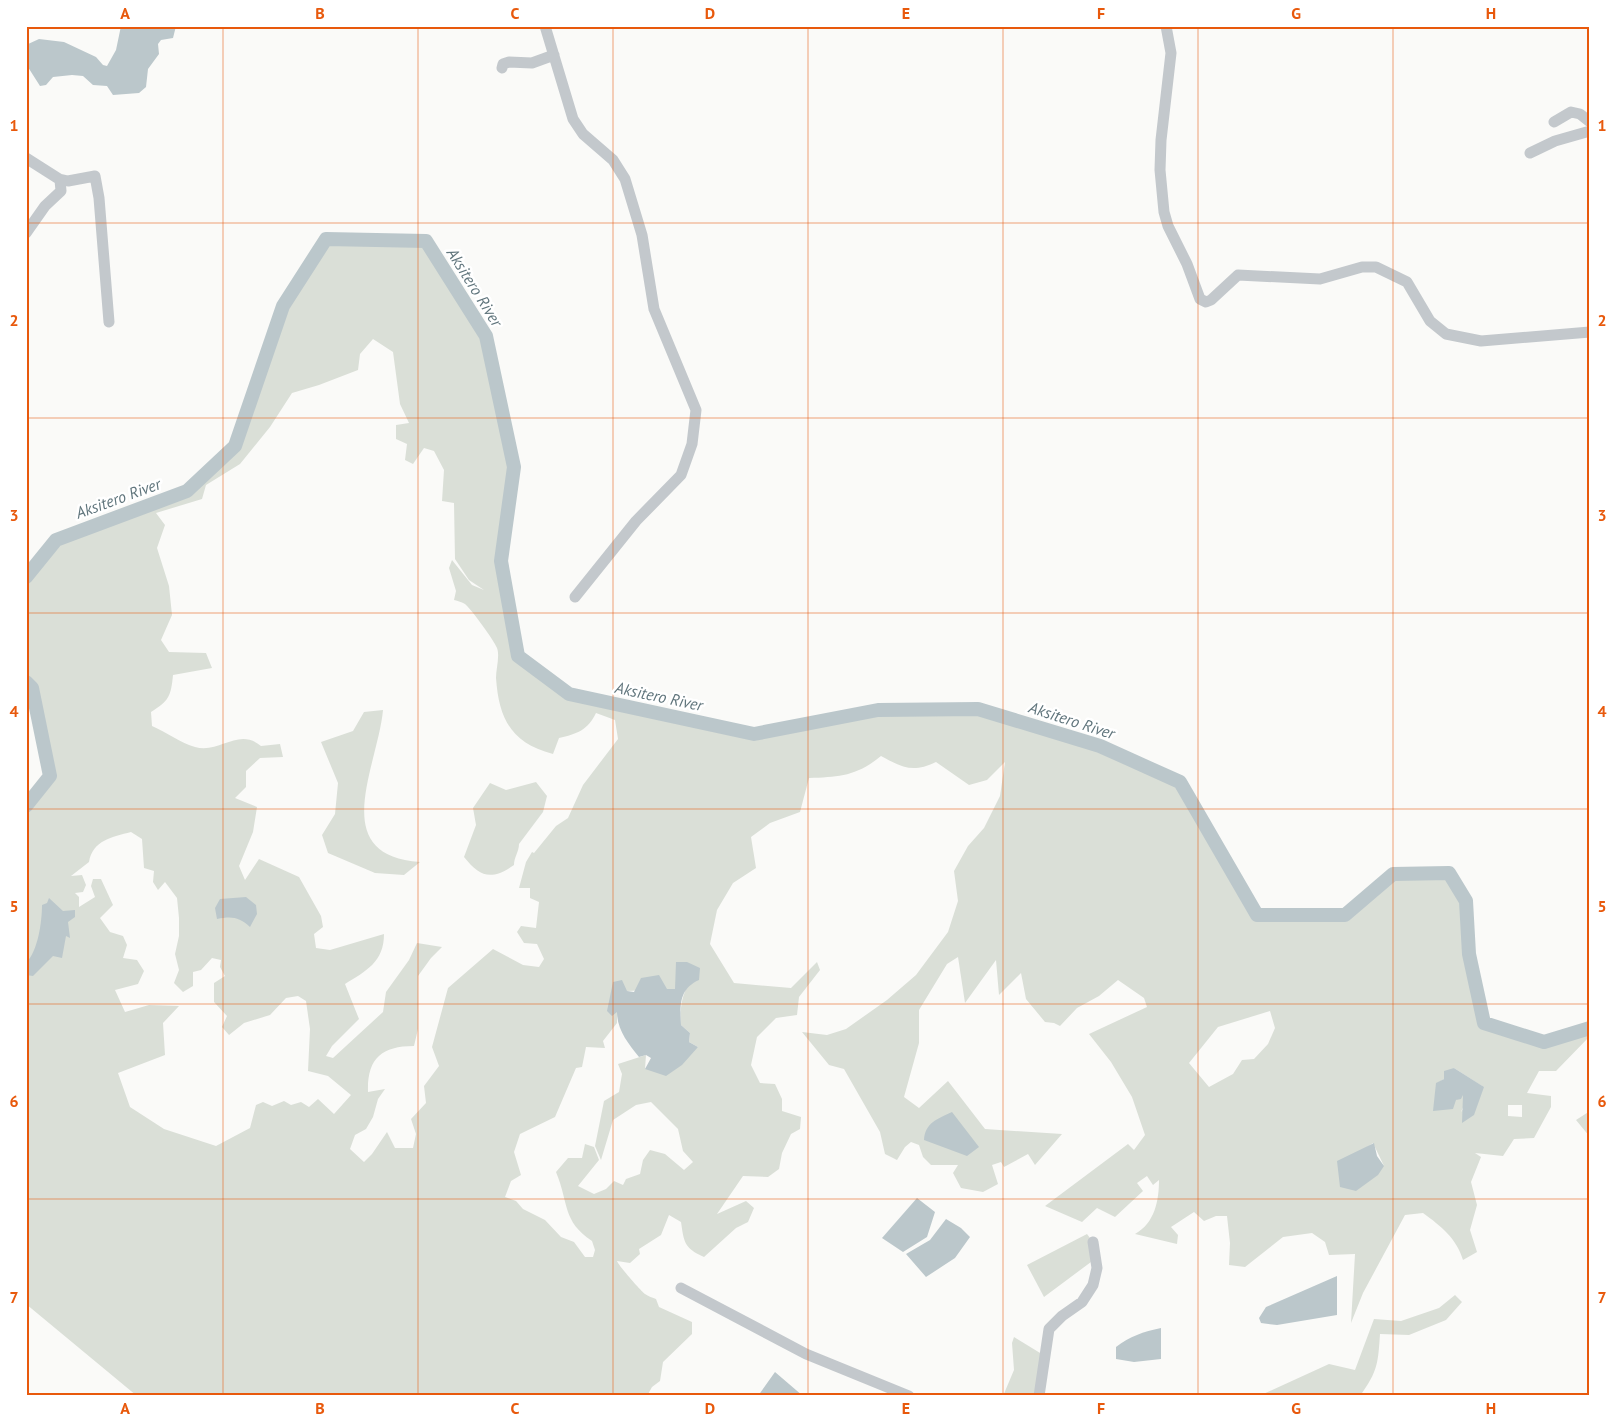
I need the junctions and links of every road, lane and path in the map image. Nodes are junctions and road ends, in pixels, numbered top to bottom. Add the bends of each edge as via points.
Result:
1 (545, 26) edge
2 (1166, 26) edge
3 (554, 55) junction
4 (502, 68) dead end
5 (1554, 122) dead end
6 (1590, 122) edge
7 (1590, 131) edge
8 (1530, 153) dead end
9 (26, 158) edge
10 (60, 180) junction
11 (26, 233) edge
12 (109, 322) dead end
13 (1590, 332) edge
14 (575, 597) dead end
15 (1093, 1242) dead end
16 (681, 1288) dead end
17 (909, 1396) edge
18 (1039, 1396) edge

1 - 3 street
2 - 13 street via 1171,53 1160,170 1163,205 1168,226 1200,299 1211,300 1238,276 1320,279 1371,266 1407,282 1430,321 1446,334 1481,341
3 - 4 street via 532,63 508,62
3 - 14 street via 573,119 583,134 613,160 625,179 642,235 654,309 695,405 696,419 690,454 681,475 636,521
5 - 6 street via 1571,112
7 - 8 street via 1555,141
9 - 10 street
10 - 11 street via 61,192 45,206
10 - 12 street via 96,178
15 - 18 street via 1097,1268 1093,1285 1082,1302 1049,1329
16 - 17 street via 806,1354

